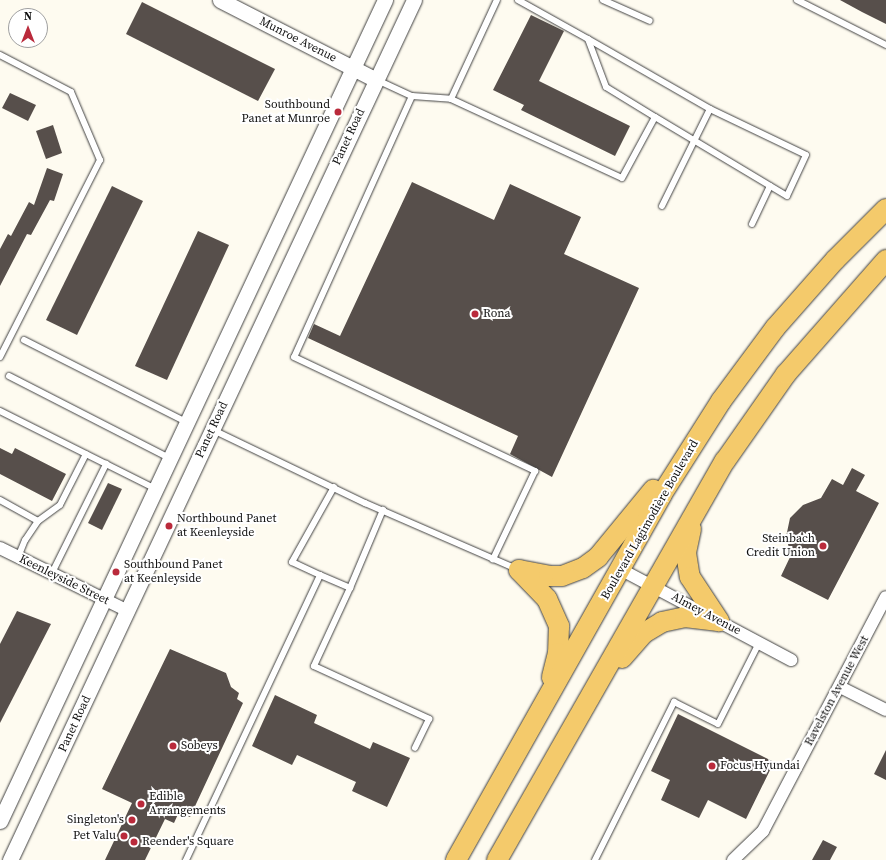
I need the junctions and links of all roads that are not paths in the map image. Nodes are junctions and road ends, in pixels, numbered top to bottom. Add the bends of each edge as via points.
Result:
1 (220, 0) edge
2 (385, 0) edge
3 (414, 0) edge
4 (497, 0) edge
5 (518, 0) edge
6 (603, 0) edge
7 (797, 0) edge
8 (650, 21) dead end
9 (588, 40) junction
10 (886, 45) edge
11 (0, 55) edge
12 (353, 69) junction
13 (376, 80) junction
14 (412, 96) junction
15 (451, 100) junction
16 (710, 110) junction
17 (655, 117) junction
18 (695, 141) junction
19 (770, 186) junction
20 (662, 206) dead end
21 (886, 210) edge
22 (752, 224) dead end
23 (886, 260) edge
24 (24, 340) dead end
25 (0, 357) edge
26 (9, 376) dead end
27 (0, 411) edge
28 (188, 423) junction
29 (212, 430) junction
30 (86, 454) junction
31 (171, 459) junction
32 (106, 464) junction
33 (681, 465) junction
34 (334, 487) junction
35 (156, 490) junction
36 (0, 500) edge
37 (698, 506) junction
38 (383, 510) junction
39 (38, 521) junction
40 (0, 548) edge
41 (18, 557) junction
42 (493, 559) junction
43 (620, 569) junction
44 (519, 570) junction
45 (52, 573) junction
46 (320, 575) junction
47 (652, 586) junction
48 (350, 588) junction
49 (886, 598) edge
50 (105, 600) junction
51 (128, 611) junction
52 (719, 621) junction
53 (759, 643) junction
54 (791, 660) dead end
55 (840, 687) junction
56 (586, 703) junction
57 (543, 705) junction
58 (886, 710) edge
59 (415, 748) dead end
60 (0, 821) edge
61 (22, 835) junction
62 (10, 860) edge
63 (18, 860) edge
64 (186, 860) edge
65 (456, 860) edge
66 (497, 860) edge
67 (595, 860) edge
68 (733, 860) edge

1 - 12 street, Munroe Avenue
2 - 12 street, Panet Road
3 - 13 street, Panet Road
4 - 15 lane
5 - 9 lane
6 - 8 lane
7 - 10 lane
9 - 16 lane
9 - 17 lane via 606,87
11 - 25 lane via 71,92 100,160
12 - 13 street, Munroe Avenue
12 - 28 street, Panet Road
13 - 14 lane
13 - 29 street, Panet Road
14 - 15 lane
14 - 42 lane via 294,357 535,471
15 - 17 lane via 622,178
16 - 18 lane
16 - 19 lane via 806,155 787,196
17 - 18 lane
18 - 19 lane
18 - 20 lane
19 - 22 lane
21 - 33 main road, Boulevard Lagimodière Boulevard via 835,260 775,328 721,401
23 - 37 main road via 786,374 725,461
24 - 28 lane
26 - 31 lane
27 - 30 lane
28 - 31 street, Panet Road
29 - 34 lane
29 - 51 street, Panet Road
30 - 32 lane
30 - 39 lane via 60,505
31 - 35 street, Panet Road
32 - 35 lane
32 - 45 lane
33 - 43 main road, Boulevard Lagimodière Boulevard
33 - 44 main road via 649,494 598,557 583,568 562,576
34 - 38 lane
34 - 46 lane via 292,562
35 - 50 street, Panet Road
36 - 39 lane
37 - 47 main road
37 - 52 main road via 688,539 686,566 697,592
38 - 42 lane
38 - 48 lane
39 - 41 lane via 25,540
40 - 41 street, Keenleyside Street
41 - 45 street, Keenleyside Street
42 - 44 lane
43 - 47 street, Almey Avenue
43 - 57 main road, Boulevard Lagimodière Boulevard
44 - 57 main road via 547,599 559,626 558,653
45 - 50 street, Keenleyside Street
46 - 48 lane
46 - 64 lane
47 - 52 street, Almey Avenue
47 - 56 main road
48 - 59 lane via 314,666 429,719
49 - 55 street, Ravelston Avenue West
50 - 51 street, Keenleyside Street
50 - 60 street, Panet Road
51 - 61 street, Panet Road
52 - 53 street, Almey Avenue
52 - 56 main road via 685,617 653,626 634,642
53 - 54 street, Almey Avenue
53 - 67 lane via 718,724 674,702
55 - 58 street
55 - 68 street, Ravelston Avenue West via 763,831
56 - 66 main road
57 - 65 main road, Boulevard Lagimodière Boulevard
61 - 62 street, Panet Road
61 - 63 street

